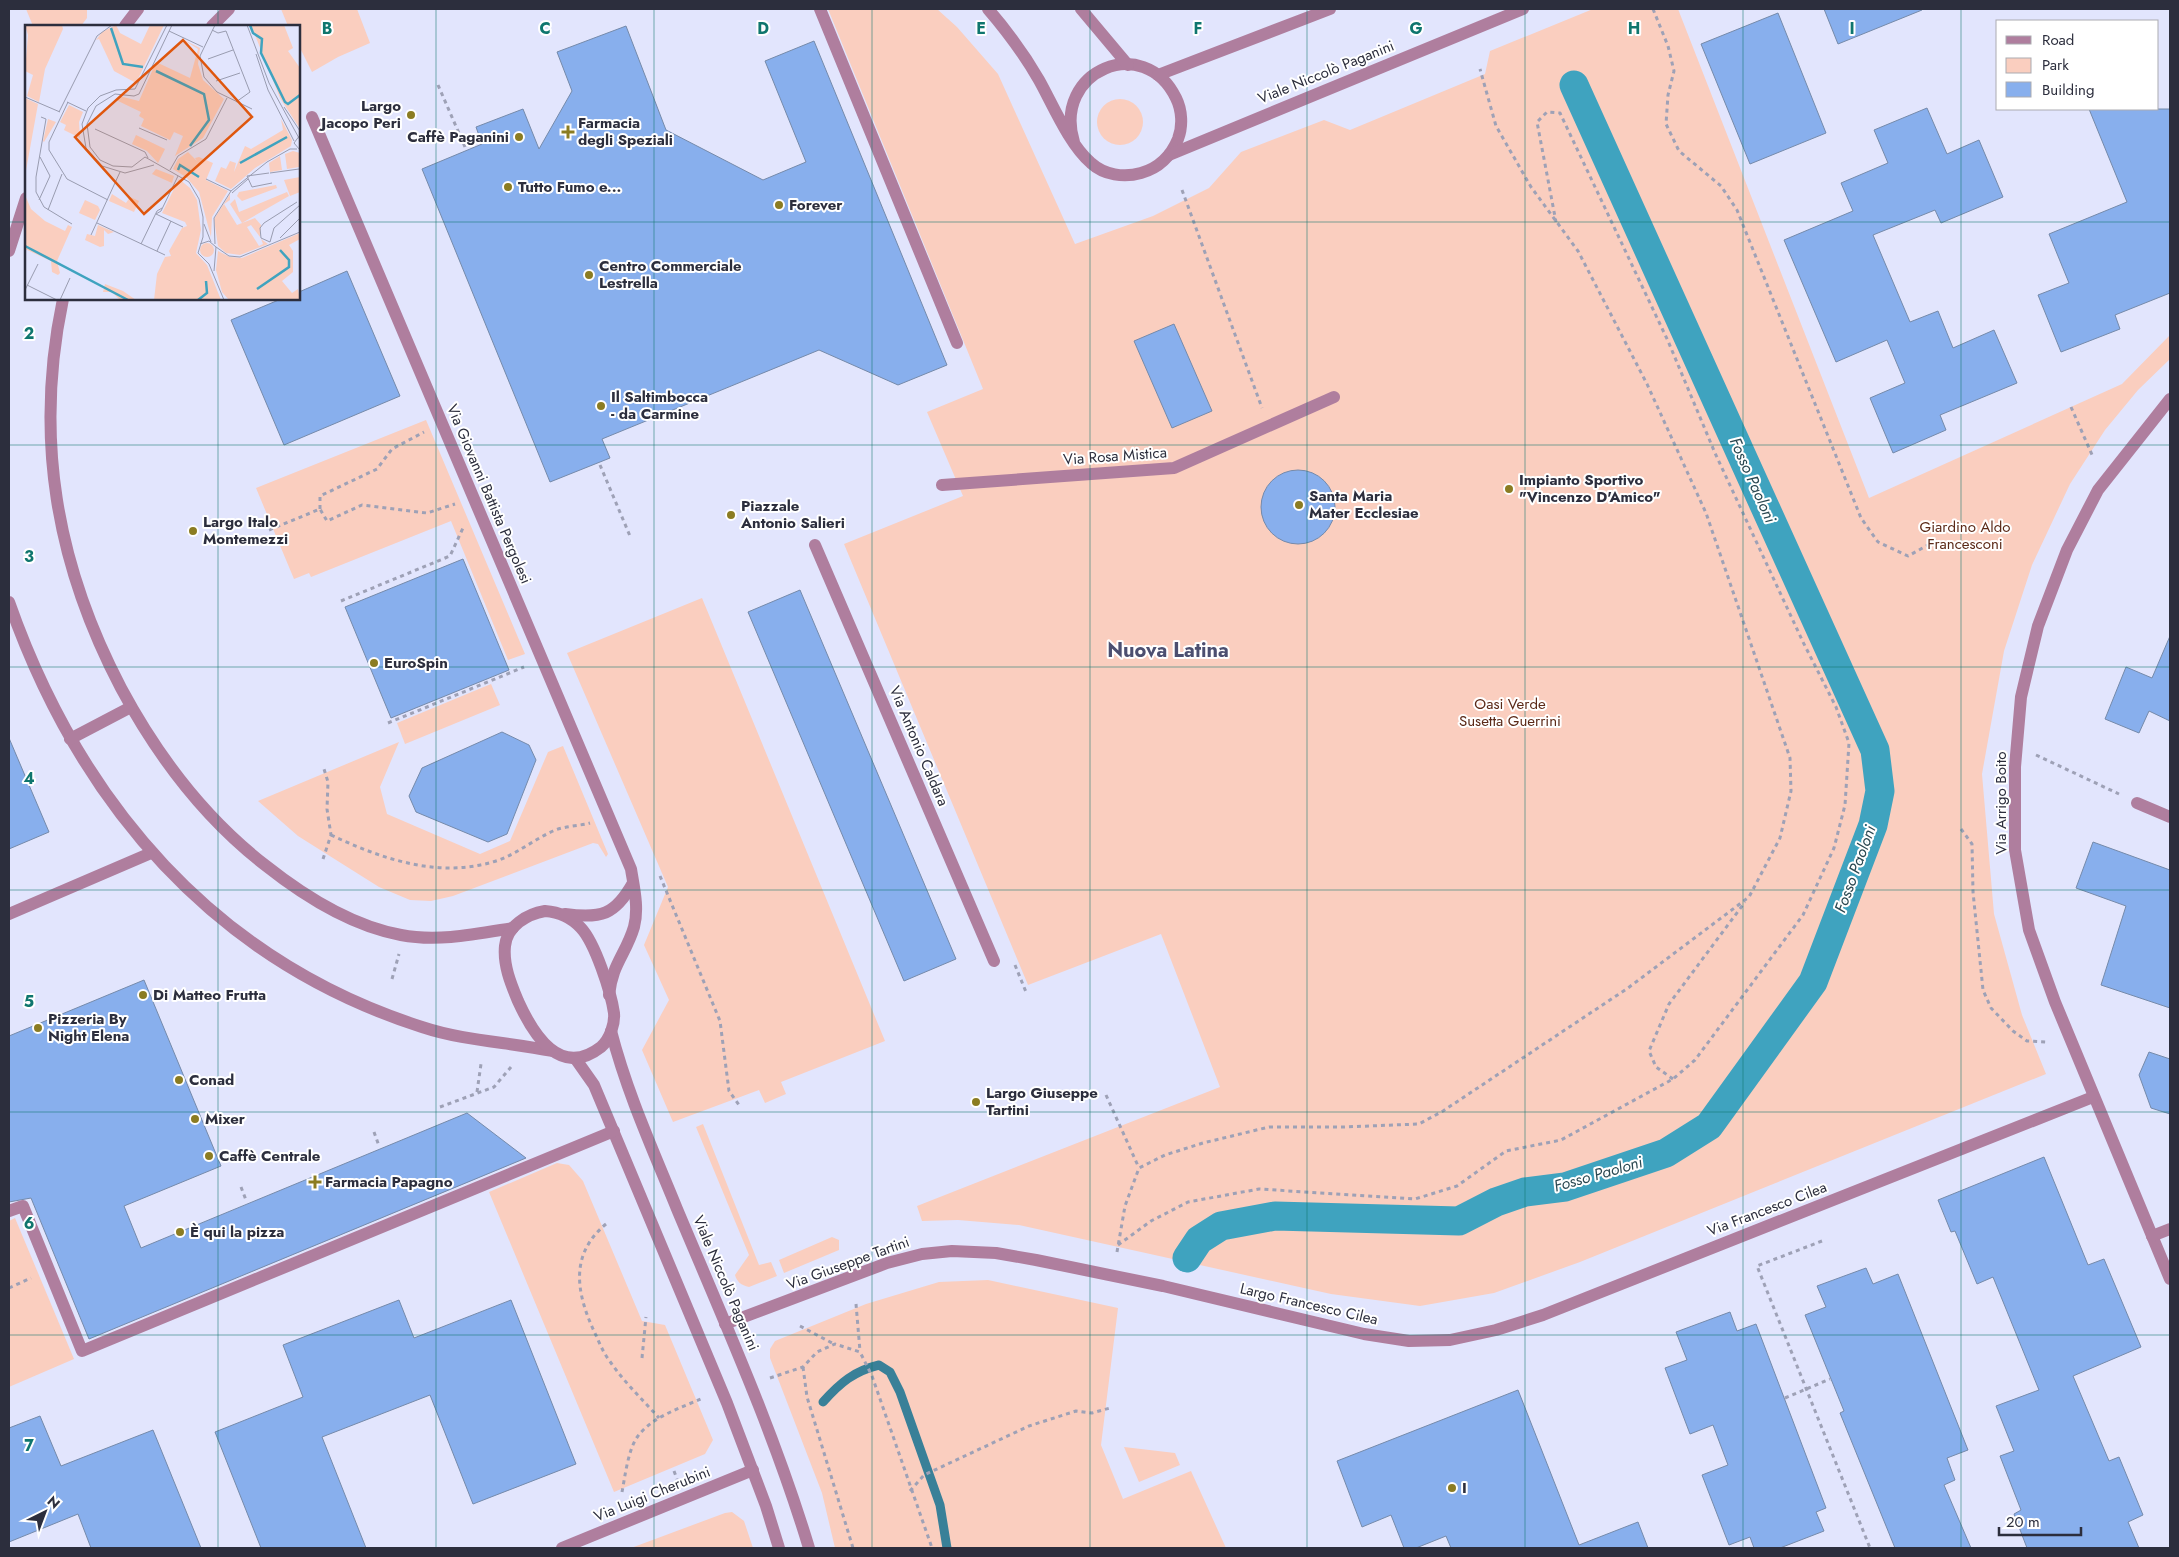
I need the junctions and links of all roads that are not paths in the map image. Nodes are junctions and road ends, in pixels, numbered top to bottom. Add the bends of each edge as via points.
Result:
1 (138, 9) edge
2 (229, 9) edge
3 (820, 9) edge
4 (988, 9) edge
5 (1081, 9) edge
6 (1330, 9) edge
7 (1523, 9) edge
8 (126, 25) edge
9 (213, 25) edge
10 (1128, 64) junction
11 (1158, 75) junction
12 (312, 118) dead end
13 (1074, 142) junction
14 (1169, 155) junction
15 (25, 201) edge
16 (9, 251) edge
17 (62, 300) edge
18 (957, 343) dead end
19 (1334, 397) dead end
20 (2170, 399) edge
21 (942, 485) dead end
22 (815, 545) dead end
23 (9, 602) edge
24 (131, 707) junction
25 (70, 739) junction
26 (2137, 803) road end
27 (2170, 817) edge
28 (151, 854) junction
29 (633, 884) junction
30 (559, 913) junction
31 (9, 914) edge
32 (513, 928) junction
33 (994, 961) road end
34 (609, 995) junction
35 (611, 1032) junction
36 (552, 1050) junction
37 (575, 1058) junction
38 (2094, 1097) junction
39 (614, 1131) junction
40 (9, 1211) edge
41 (2170, 1229) edge
42 (2152, 1236) junction
43 (2170, 1279) edge
44 (1163, 1286) joint
45 (725, 1324) junction
46 (1450, 1340) joint
47 (753, 1470) junction
48 (562, 1548) edge
49 (778, 1548) edge
50 (809, 1548) edge

1 - 8 street
2 - 9 street
3 - 18 street
4 - 13 street, Viale Niccolò Paganini via 1020,48
5 - 10 street
6 - 11 street
7 - 14 street, Viale Niccolò Paganini
10 - 11 street, Viale Niccolò Paganini
10 - 13 street, Viale Niccolò Paganini via 1103,69 1083,83 1074,100 1070,118
11 - 14 street, Viale Niccolò Paganini via 1173,92 1181,113 1179,135
12 - 29 street, Via Giovanni Battista Pergolesi via 624,850
13 - 14 street, Viale Niccolò Paganini via 1092,165 1118,175 1146,172
15 - 16 street
17 - 24 street via 52,366 50,408 59,512 69,562 88,618
19 - 21 street, Via Rosa Mistica via 1174,468
20 - 38 street, Via Arrigo Boito via 2098,490 2067,550 2038,626 2021,697 2015,850 2029,930 2054,1002
22 - 33 street, Via Antonio Caldara
23 - 25 street via 38,675
24 - 25 street
24 - 32 street via 168,766 211,818 260,861 314,898 366,925 401,935 458,937
25 - 28 street via 102,791
26 - 27 street
28 - 31 street
28 - 36 street via 225,921 286,964 332,991 400,1020 442,1033
29 - 30 street via 622,903 596,916
29 - 34 street, Via Giovanni Battista Pergolesi via 636,904 634,926 611,978
30 - 32 street via 533,913
30 - 34 street, Viale Niccolò Paganini via 582,929 591,944
32 - 36 street via 505,945 508,974 532,1030
34 - 35 street, Viale Niccolò Paganini via 614,1013
35 - 37 street via 604,1044 590,1055
35 - 45 street, Viale Niccolò Paganini via 628,1091
36 - 37 street
37 - 39 street via 594,1085
38 - 42 street, Via Arrigo Boito
38 - 46 street, Via Francesco Cilea via 1543,1315
39 - 40 street via 82,1350 23,1206
39 - 47 street
41 - 42 street
42 - 43 street, Via Arrigo Boito
44 - 45 street, Via Giuseppe Tartini via 996,1253 922,1254 887,1263
44 - 46 street, Largo Francesco Cilea via 1364,1334 1409,1341
45 - 50 street, Viale Niccolò Paganini via 790,1485
47 - 48 street, Via Luigi Cherubini
47 - 49 street

